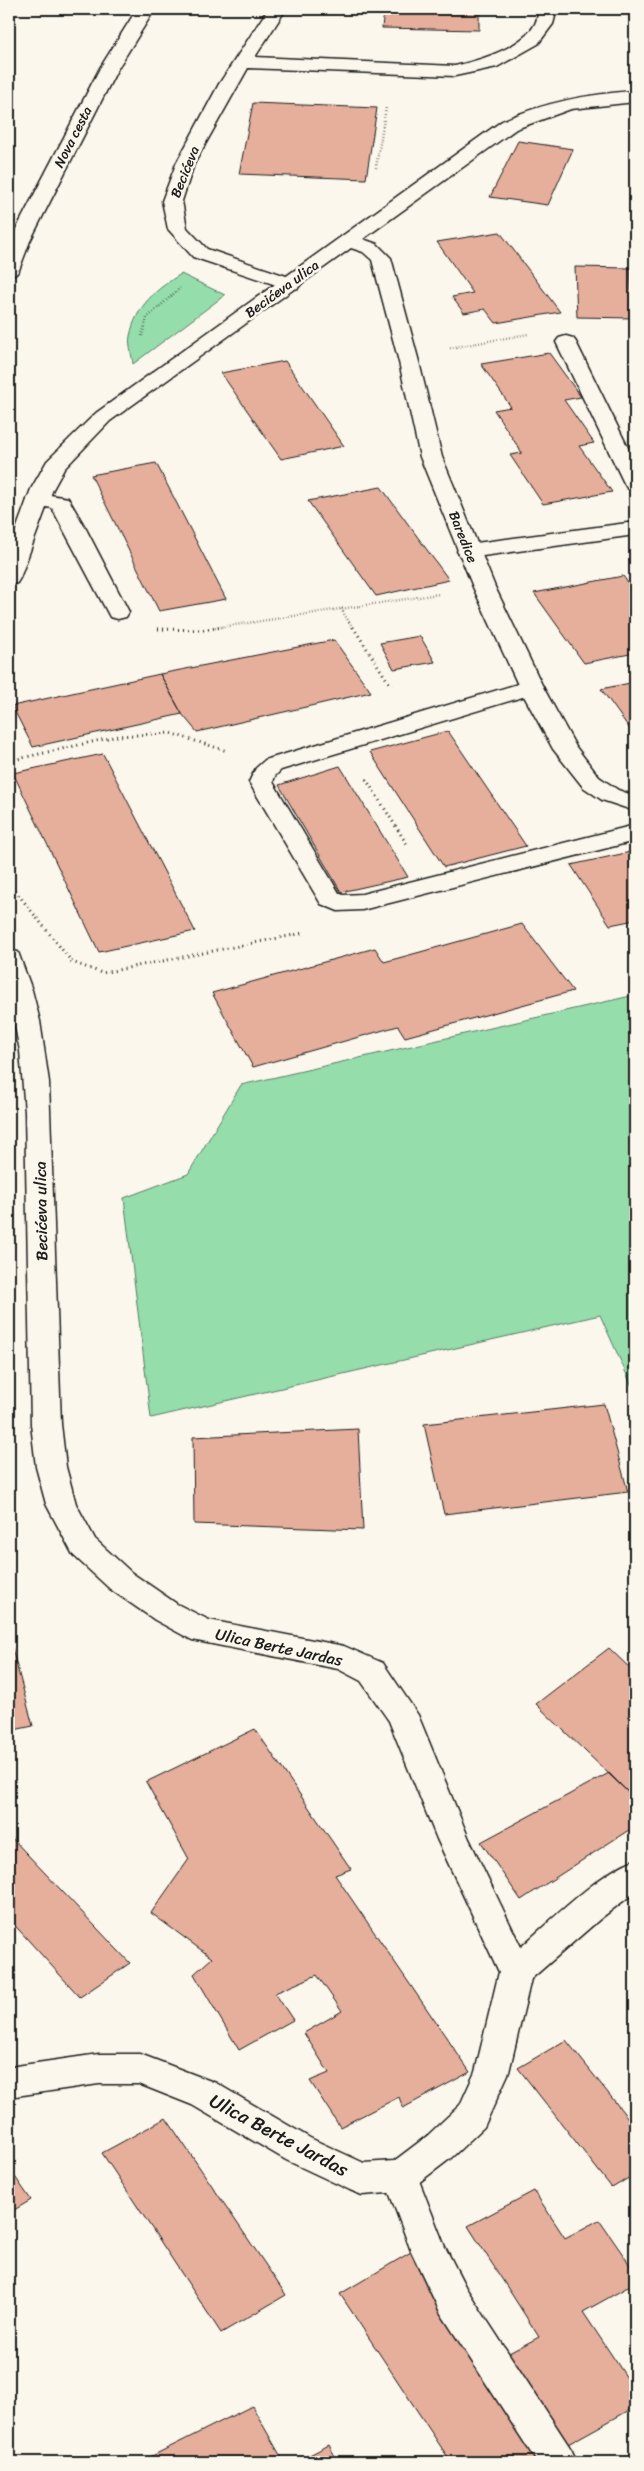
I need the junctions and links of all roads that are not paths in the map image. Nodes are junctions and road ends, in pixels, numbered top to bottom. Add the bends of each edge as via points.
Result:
1 (146, 9) edge
2 (277, 9) edge
3 (548, 9) edge
4 (244, 62) junction
5 (635, 97) edge
6 (349, 241) junction
7 (9, 270) edge
8 (291, 284) junction
9 (566, 342) road end
10 (635, 483) edge
11 (38, 499) junction
12 (635, 528) edge
13 (468, 551) junction
14 (9, 578) edge
15 (118, 612) road end
16 (531, 688) junction
17 (635, 804) edge
18 (635, 833) edge
19 (9, 958) edge
20 (51, 1467) joint
21 (635, 1874) edge
22 (516, 1972) junction
23 (9, 2082) edge
24 (401, 2176) junction
25 (558, 2462) edge

1 - 7 street, Nova cesta via 109,68 20,241
2 - 4 street, Becićeva
3 - 4 street via 544,24 532,40 490,63 455,71
4 - 8 street, Becićeva via 228,84 185,164 172,201 178,229 200,253
5 - 6 street, Becićeva ulica via 600,98 556,106 510,125
6 - 8 street, Becićeva ulica
6 - 13 street, Baredice via 370,248 381,258 430,457
8 - 11 street, Becićeva ulica via 102,417 56,466
9 - 10 street
11 - 14 street, Becićeva ulica
11 - 15 street via 60,503 103,590
12 - 13 street
13 - 16 street, Baredice
16 - 17 street, Baredice via 578,768 610,795
16 - 18 street via 273,765 264,773 261,782 330,898 338,903 362,902
19 - 20 street, Becićeva ulica via 33,1040 40,1130 46,1424
20 - 22 street, Ulica Berte Jardas via 62,1504 84,1548 121,1581 166,1612 203,1631 344,1658 372,1672 402,1715 453,1839
21 - 22 street via 588,1909
22 - 24 street via 492,2072 472,2116
23 - 24 street, Ulica Berte Jardas via 99,2068 140,2069 204,2094 298,2149 362,2179
24 - 25 street via 429,2251 453,2300

